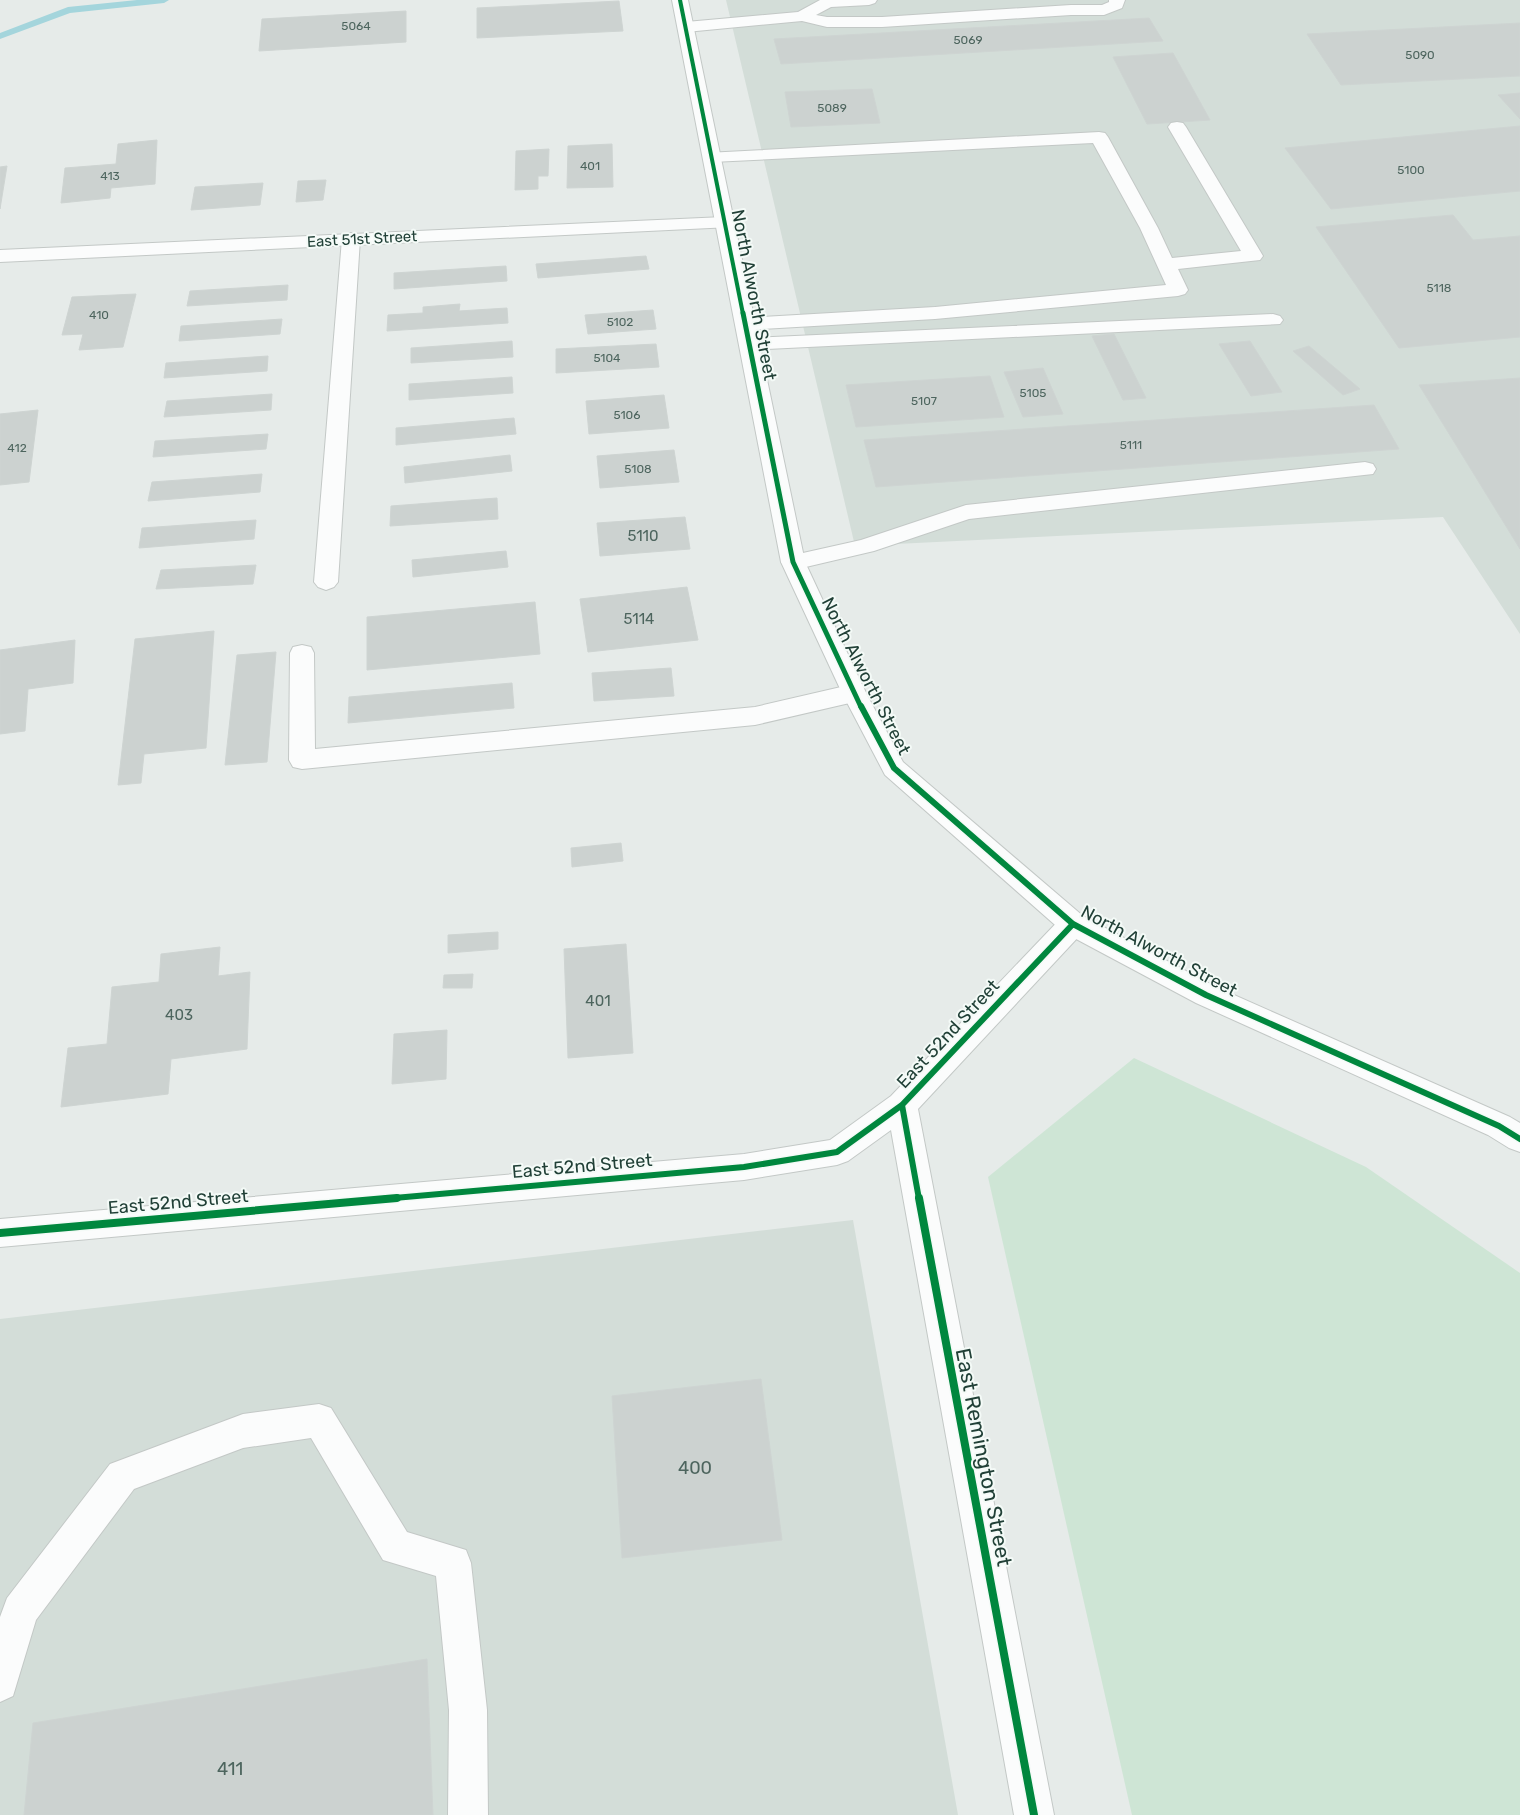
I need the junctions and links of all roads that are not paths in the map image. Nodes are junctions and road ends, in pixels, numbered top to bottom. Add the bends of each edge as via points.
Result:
1 (680, 0) edge
2 (771, 0) edge
3 (869, 0) edge
4 (1117, 0) edge
5 (802, 16) junction
6 (777, 18) junction
7 (686, 27) junction
8 (1177, 127) dead end
9 (712, 157) junction
10 (724, 222) junction
11 (350, 239) junction
12 (0, 256) edge
13 (1166, 264) junction
14 (1272, 320) dead end
15 (747, 334) junction
16 (1365, 469) dead end
17 (793, 562) junction
18 (326, 582) dead end
19 (302, 653) dead end
20 (854, 693) junction
21 (1073, 924) junction
22 (902, 1105) junction
23 (1520, 1139) edge
24 (0, 1233) edge
25 (0, 1683) edge
26 (468, 1815) edge
27 (1034, 1815) edge

1 - 7 street, North Alworth Street
2 - 6 street
3 - 5 street via 828,2
4 - 5 street via 1116,5 1104,10 873,22 827,22
5 - 6 street
6 - 7 street
7 - 9 street, North Alworth Street
8 - 13 street via 1253,256
9 - 10 street, North Alworth Street
9 - 13 street via 1099,137
10 - 11 street, East 51st Street
10 - 15 street, North Alworth Street
11 - 12 street, East 51st Street
11 - 18 street
13 - 15 street via 1178,290
14 - 15 street
15 - 17 street, North Alworth Street
16 - 17 street via 966,512 866,546
17 - 20 street, North Alworth Street
19 - 20 street via 302,760 755,716
20 - 21 street, North Alworth Street via 894,768
21 - 22 street, East 52nd Street
21 - 23 street, North Alworth Street via 1206,995 1499,1126
22 - 24 street, East 52nd Street via 837,1152 744,1167
22 - 27 street, East Remington Street
25 - 26 street via 20,1611 122,1476 243,1431 319,1420 396,1547 453,1563 468,1710

